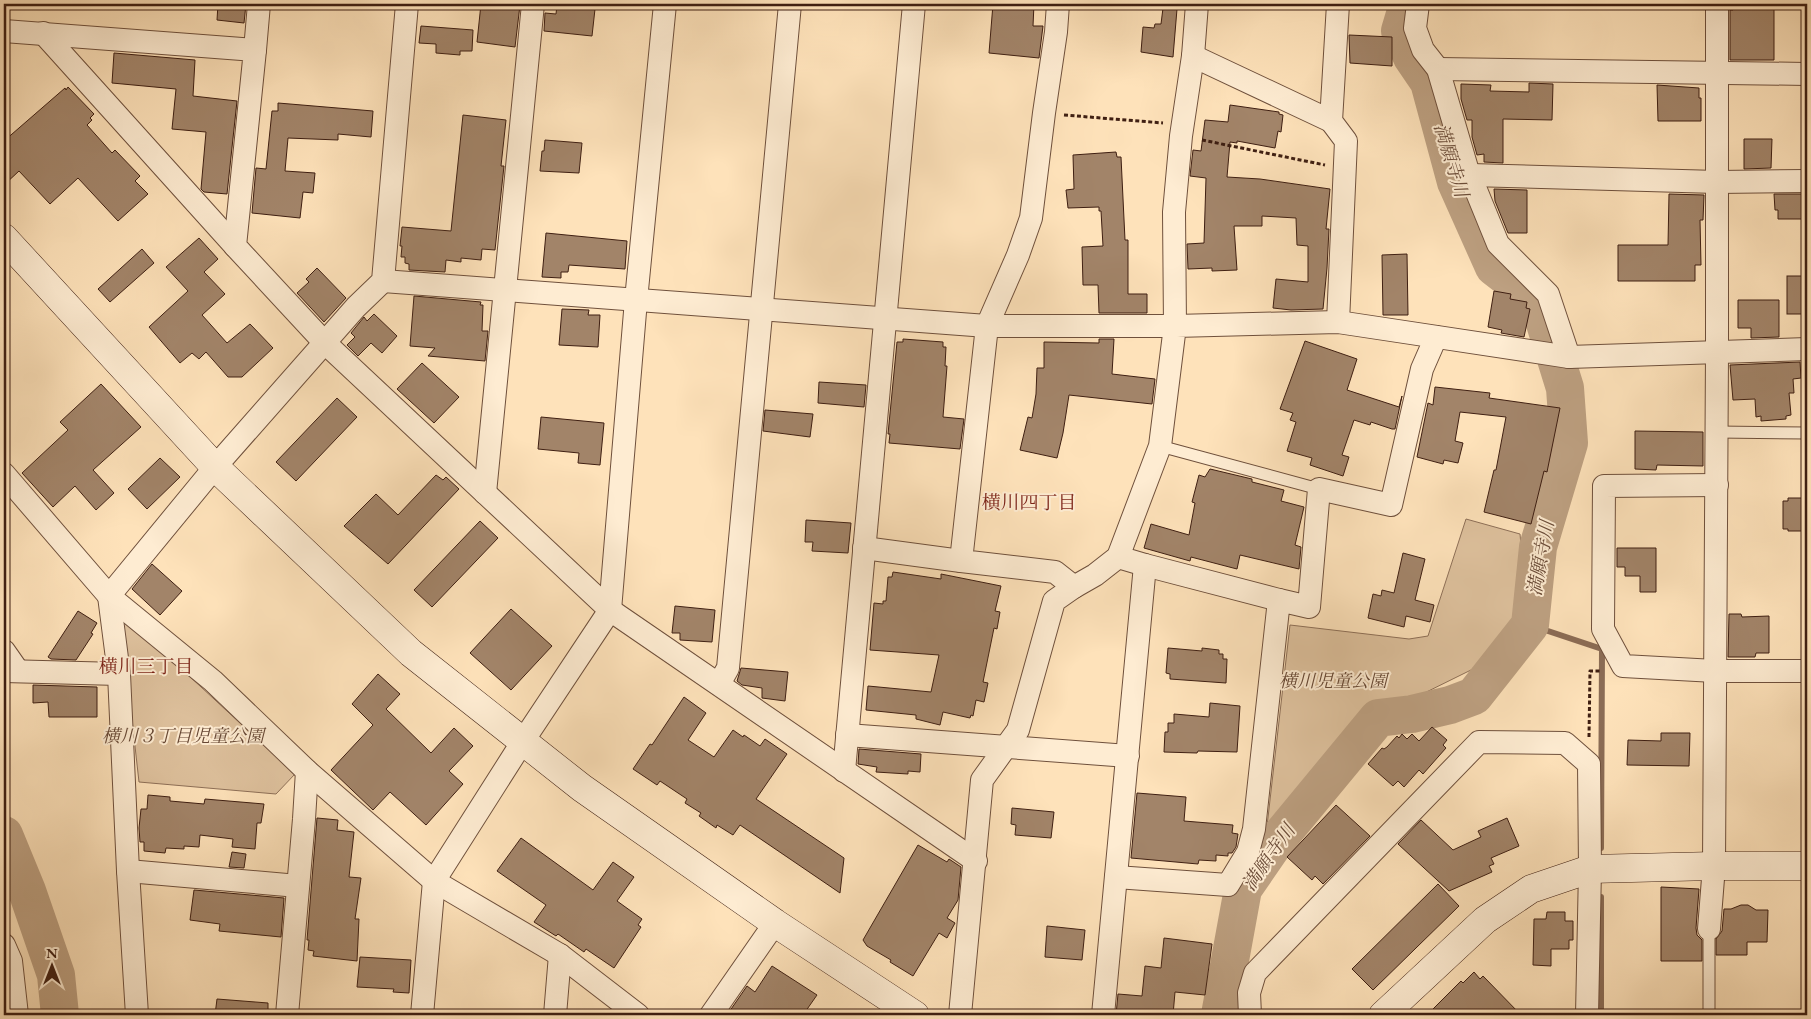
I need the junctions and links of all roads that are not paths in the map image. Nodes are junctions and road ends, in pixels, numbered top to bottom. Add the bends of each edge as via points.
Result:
1 (259, 4) edge
2 (407, 4) edge
3 (533, 4) edge
4 (665, 4) edge
5 (790, 4) edge
6 (914, 4) edge
7 (1058, 4) edge
8 (1197, 4) edge
9 (1338, 4) edge
10 (1418, 4) edge
11 (1717, 4) edge
12 (4, 30) edge
13 (43, 34) junction
14 (255, 50) junction
15 (1193, 56) junction
16 (1438, 69) junction
17 (1716, 72) junction
18 (1807, 74) edge
19 (1331, 122) junction
20 (1470, 175) junction
21 (1807, 181) edge
22 (1717, 182) junction
23 (5, 243) edge
24 (235, 246) junction
25 (383, 281) junction
26 (506, 290) junction
27 (636, 300) junction
28 (761, 310) junction
29 (884, 318) junction
30 (1338, 322) junction
31 (987, 326) junction
32 (1175, 326) junction
33 (1436, 336) junction
34 (324, 342) junction
35 (1807, 349) edge
36 (1718, 353) junction
37 (1558, 355) junction
38 (1717, 432) junction
39 (1807, 433) edge
40 (1160, 446) junction
41 (215, 467) junction
42 (4, 474) edge
43 (1717, 486) junction
44 (1319, 488) junction
45 (485, 493) junction
46 (864, 548) junction
47 (1118, 557) junction
48 (961, 561) junction
49 (1145, 565) junction
50 (1074, 587) junction
51 (109, 596) junction
52 (1280, 600) junction
53 (610, 610) junction
54 (4, 651) edge
55 (11, 671) edge
56 (1715, 671) junction
57 (1807, 671) edge
58 (119, 674) junction
59 (719, 684) junction
60 (847, 735) junction
61 (523, 741) junction
62 (1006, 747) junction
63 (1128, 756) junction
64 (307, 771) junction
65 (844, 771) junction
66 (976, 861) junction
67 (1714, 866) junction
68 (1807, 866) edge
69 (1590, 869) junction
70 (128, 871) junction
71 (1116, 877) junction
72 (434, 881) junction
73 (298, 886) junction
74 (775, 923) junction
75 (1709, 928) joint
76 (560, 955) junction
77 (6, 956) edge
78 (17, 1015) edge
79 (137, 1015) edge
80 (287, 1015) edge
81 (422, 1015) edge
82 (555, 1015) edge
83 (638, 1015) edge
84 (711, 1015) edge
85 (914, 1015) edge
86 (960, 1015) edge
87 (1103, 1015) edge
88 (1250, 1015) edge
89 (1383, 1015) edge
90 (1587, 1015) edge
91 (1709, 1015) edge

1 - 14 street
2 - 25 street
3 - 26 street
4 - 27 street
5 - 28 street
6 - 29 street
7 - 31 street via 1031,218
8 - 15 street
9 - 19 street
10 - 16 street via 1415,28 1423,50
11 - 17 street
12 - 13 street
13 - 14 street
13 - 24 street
14 - 24 street
15 - 19 street
15 - 32 street via 1174,212
16 - 17 street
16 - 20 street
17 - 18 street
17 - 22 street
19 - 30 street via 1346,141
20 - 22 street
20 - 37 street via 1498,244 1548,294
21 - 22 street
22 - 36 street
23 - 41 street
24 - 34 street
25 - 26 street
25 - 34 street
26 - 27 street
26 - 45 street
27 - 28 street
27 - 53 street
28 - 29 street
28 - 59 street via 728,668
29 - 31 street
29 - 46 street
30 - 32 street
30 - 33 street
31 - 32 street
31 - 48 street
32 - 40 street
33 - 37 street
33 - 44 street via 1422,369 1391,505
34 - 41 street
34 - 45 street
35 - 36 street
36 - 37 street
36 - 38 street
38 - 39 lane
38 - 43 street
40 - 44 lane
40 - 47 street
41 - 51 street
41 - 61 street via 411,653
42 - 51 street
43 - 56 street
43 - 56 street via 1604,486 1603,629 1623,666
44 - 52 street via 1309,607
45 - 53 street
46 - 48 street
46 - 60 street
47 - 49 street
47 - 50 street
48 - 50 street via 1055,572
49 - 52 street
49 - 63 street
50 - 62 street via 1054,601 1018,730
51 - 58 street
51 - 64 street via 214,681
52 - 71 street via 1254,829 1248,852 1228,885
53 - 59 street
53 - 61 street
54 - 55 street
55 - 58 street
56 - 57 street
56 - 67 street
58 - 70 street
59 - 65 street
60 - 62 street
60 - 65 street
61 - 72 street
61 - 74 street via 582,788
62 - 63 street
62 - 66 street via 982,780
63 - 71 street
64 - 72 street
64 - 73 street
65 - 66 street
66 - 86 street
67 - 68 street
67 - 69 street
67 - 75 street
69 - 88 street via 1589,764 1565,743 1479,742 1256,973 1249,993
69 - 89 street via 1531,889 1484,920
69 - 90 street
70 - 73 street
70 - 79 street
71 - 87 street
72 - 76 street
72 - 81 street
73 - 80 street
74 - 84 street
74 - 85 street
75 - 91 lane
76 - 82 street
76 - 83 street
77 - 78 street

